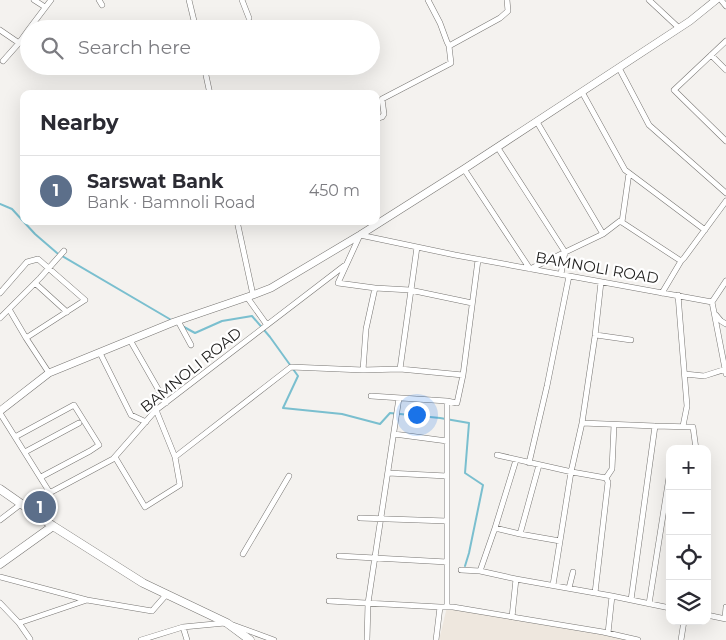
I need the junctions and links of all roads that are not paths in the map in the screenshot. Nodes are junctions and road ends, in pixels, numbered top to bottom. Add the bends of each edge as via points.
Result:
1 (34, 0) edge
2 (51, 0) edge
3 (189, 0) edge
4 (242, 0) edge
5 (428, 0) edge
6 (507, 0) edge
7 (649, 0) edge
8 (716, 0) edge
9 (721, 0) edge
10 (726, 6) edge
11 (45, 7) junction
12 (249, 18) dead end
13 (36, 20) edge
14 (194, 20) edge
15 (679, 28) junction
16 (0, 30) edge
17 (726, 41) edge
18 (19, 43) joint
19 (450, 46) junction
20 (711, 55) junction
21 (3, 60) dead end
22 (619, 68) junction
23 (726, 70) edge
24 (206, 75) edge
25 (209, 90) edge
26 (582, 92) junction
27 (380, 118) edge
28 (538, 122) junction
29 (726, 141) edge
30 (498, 148) junction
31 (464, 169) junction
32 (629, 173) junction
33 (726, 193) edge
34 (726, 201) edge
35 (380, 222) edge
36 (622, 222) junction
37 (238, 225) edge
38 (376, 225) edge
39 (705, 230) junction
40 (603, 234) junction
41 (360, 235) junction
42 (417, 247) junction
43 (64, 251) dead end
44 (565, 252) junction
45 (478, 260) junction
46 (681, 261) junction
47 (346, 264) junction
48 (49, 269) junction
49 (530, 269) junction
50 (561, 274) junction
51 (570, 276) junction
52 (726, 281) edge
53 (601, 282) junction
54 (35, 283) junction
55 (375, 288) junction
56 (410, 290) junction
57 (0, 292) edge
58 (662, 293) junction
59 (678, 295) junction
60 (250, 296) junction
61 (472, 302) junction
62 (712, 302) junction
63 (9, 309) junction
64 (67, 312) junction
65 (714, 312) junction
66 (0, 318) edge
67 (178, 321) junction
68 (726, 324) edge
69 (267, 325) junction
70 (596, 334) junction
71 (26, 338) junction
72 (130, 340) junction
73 (631, 340) dead end
74 (191, 345) dead end
75 (100, 353) junction
76 (363, 370) junction
77 (400, 370) junction
78 (726, 370) edge
79 (49, 374) junction
80 (685, 374) junction
81 (463, 375) junction
82 (371, 396) dead end
83 (399, 398) junction
84 (447, 401) junction
85 (166, 403) junction
86 (156, 410) junction
87 (0, 412) edge
88 (146, 422) junction
89 (79, 423) dead end
90 (582, 423) junction
91 (614, 425) junction
92 (655, 426) junction
93 (683, 426) junction
94 (394, 434) junction
95 (15, 437) junction
96 (447, 441) junction
97 (695, 445) edge
98 (25, 452) junction
99 (496, 456) dead end
100 (115, 457) junction
101 (175, 457) junction
102 (516, 460) junction
103 (529, 463) junction
104 (539, 465) junction
105 (571, 472) junction
106 (388, 473) junction
107 (289, 476) dead end
108 (447, 476) junction
109 (41, 477) junction
110 (606, 478) junction
111 (0, 489) edge
112 (667, 490) edge
113 (50, 493) junction
114 (23, 505) junction
115 (360, 518) dead end
116 (382, 519) junction
117 (0, 520) edge
118 (447, 521) junction
119 (54, 526) junction
120 (495, 528) junction
121 (520, 534) junction
122 (560, 541) junction
123 (243, 554) dead end
124 (339, 556) dead end
125 (375, 558) junction
126 (447, 562) junction
127 (0, 564) edge
128 (461, 570) dead end
129 (480, 571) junction
130 (573, 572) dead end
131 (0, 577) edge
132 (516, 579) junction
133 (553, 585) junction
134 (569, 588) junction
135 (595, 593) junction
136 (166, 595) junction
137 (612, 596) junction
138 (87, 600) junction
139 (631, 600) junction
140 (329, 601) dead end
141 (368, 602) junction
142 (0, 603) edge
143 (649, 604) junction
144 (440, 607) junction
145 (448, 607) junction
146 (666, 607) edge
147 (726, 607) edge
148 (711, 616) edge
149 (512, 617) junction
150 (725, 618) edge
151 (227, 622) junction
152 (19, 623) junction
153 (683, 625) edge
154 (183, 627) junction
155 (608, 634) junction
156 (30, 639) dead end
157 (140, 640) edge
158 (187, 640) edge
159 (250, 640) edge
160 (274, 640) edge
161 (367, 640) edge
162 (436, 640) edge
163 (638, 640) edge
164 (681, 640) edge

1 - 11 street
2 - 11 street
3 - 14 street
4 - 12 street
5 - 19 street
6 - 19 street via 508,11 500,18
7 - 15 street
8 - 15 main road
9 - 10 street
11 - 13 street
15 - 22 main road
16 - 18 street
17 - 20 street
18 - 21 street
19 - 27 street via 451,63 382,99 384,114
20 - 23 street
20 - 29 street via 674,90
22 - 26 main road
22 - 33 street via 649,125
24 - 25 street
26 - 28 main road
26 - 32 street
28 - 30 main road
28 - 40 street
30 - 31 main road
30 - 44 street
31 - 35 main road
31 - 49 street
32 - 36 street
32 - 39 street
34 - 39 street
36 - 40 street
36 - 46 street
37 - 60 street
38 - 41 main road
39 - 46 street
40 - 44 street
41 - 42 street, BAMNOLI ROAD
41 - 47 street
41 - 60 main road via 271,288
42 - 45 street, BAMNOLI ROAD
42 - 56 street
43 - 48 street
44 - 49 street
44 - 50 street
45 - 49 street, BAMNOLI ROAD
45 - 61 street
46 - 58 street
47 - 55 street via 338,283
47 - 69 street, BAMNOLI ROAD
48 - 54 street
48 - 57 street via 38,259 27,262
48 - 64 street via 85,300
49 - 50 street, BAMNOLI ROAD
50 - 51 street, BAMNOLI ROAD
51 - 53 street, BAMNOLI ROAD
51 - 103 street
52 - 62 street
53 - 58 street, BAMNOLI ROAD
53 - 70 street
54 - 63 street
54 - 64 street
55 - 56 street
55 - 76 street via 366,330
56 - 61 street
56 - 77 street
58 - 59 street, BAMNOLI ROAD
59 - 62 street, BAMNOLI ROAD
59 - 80 street
60 - 67 main road
60 - 69 street
61 - 81 street
62 - 65 street
63 - 66 street
63 - 71 street
64 - 71 street
65 - 68 street
65 - 78 street
67 - 72 main road
67 - 74 street
69 - 85 street, BAMNOLI ROAD
70 - 73 street
70 - 90 street
71 - 79 street
72 - 75 main road
72 - 85 street
75 - 79 main road
75 - 88 street via 131,415
76 - 77 street
76 - 101 street via 291,367
77 - 81 street
78 - 80 street via 704,376
79 - 87 main road
80 - 93 street via 688,406
81 - 84 street via 457,403
82 - 83 street
83 - 84 street
83 - 94 street
84 - 96 street
85 - 86 street, BAMNOLI ROAD
86 - 88 street, BAMNOLI ROAD
86 - 101 street
87 - 95 street
88 - 100 street, BAMNOLI ROAD
89 - 98 street
90 - 91 street
90 - 105 street
91 - 92 street
91 - 110 street via 612,469
92 - 93 street
92 - 139 street
93 - 97 street via 693,426
94 - 96 street
94 - 106 street
95 - 98 street
95 - 109 street via 74,405 84,419 99,445
96 - 108 street
98 - 109 street
99 - 102 street
100 - 101 street via 145,507 180,485
100 - 113 street, BAMNOLI ROAD
102 - 103 street
102 - 120 street
103 - 104 street
104 - 105 street
104 - 121 street
105 - 110 street
105 - 122 street
106 - 108 street
106 - 116 street
107 - 123 street
108 - 118 street
109 - 113 street
110 - 135 street
111 - 114 main road
112 - 143 street
113 - 114 street, BAMNOLI ROAD
114 - 117 street, BAMNOLI ROAD
114 - 119 main road
115 - 116 street
116 - 118 street
116 - 125 street
118 - 126 street
119 - 127 main road
119 - 136 main road
120 - 121 street
120 - 129 street
121 - 122 street
122 - 133 street
124 - 125 street
125 - 126 street
125 - 141 street
126 - 145 street
128 - 129 street
129 - 132 street
130 - 134 street
131 - 138 street
132 - 133 street
132 - 149 street
133 - 134 street
134 - 135 street
135 - 137 street
136 - 138 street via 152,611
136 - 151 main road
137 - 139 street
137 - 155 street
138 - 152 street
139 - 143 street
140 - 141 street
141 - 144 street
141 - 161 street
142 - 152 street
143 - 146 street
144 - 145 street
144 - 162 street
145 - 149 street
147 - 150 street
148 - 150 street
149 - 155 street
151 - 154 street
151 - 159 main road
151 - 160 street
152 - 156 street
153 - 164 street
154 - 157 street
154 - 158 street
155 - 163 street

